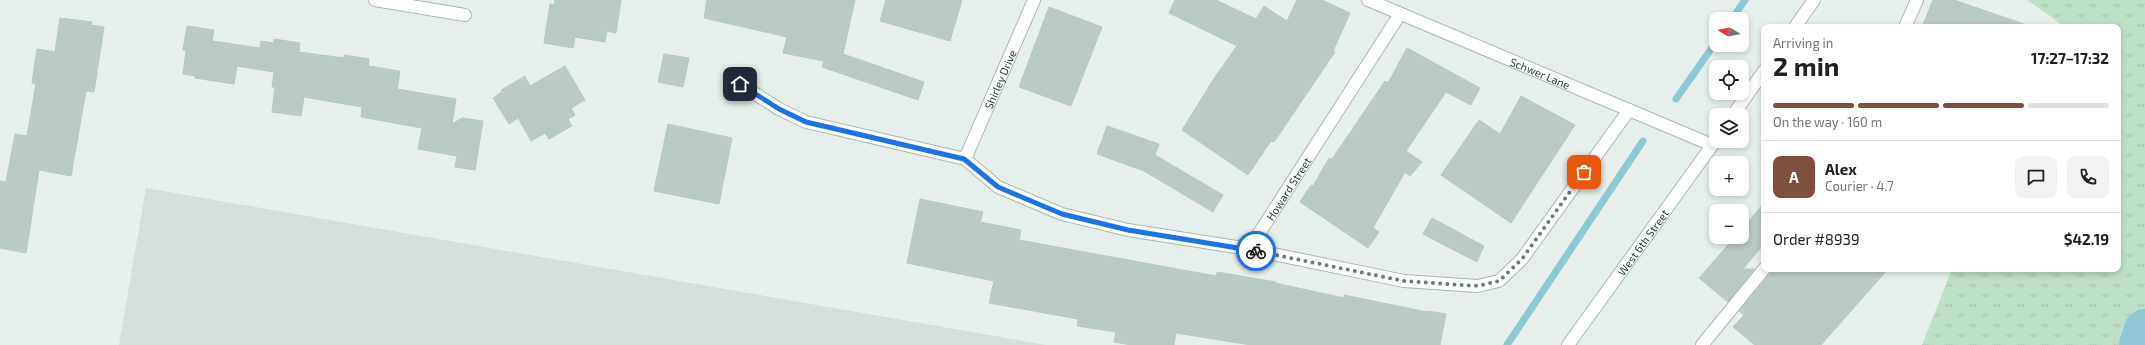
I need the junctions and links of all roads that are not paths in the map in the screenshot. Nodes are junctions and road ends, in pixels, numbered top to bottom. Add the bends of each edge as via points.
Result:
1 (375, 0) edge
2 (1034, 0) edge
3 (1368, 0) edge
4 (1814, 0) edge
5 (1917, 0) edge
6 (1400, 14) junction
7 (465, 15) dead end
8 (1797, 24) edge
9 (1906, 24) edge
10 (1761, 75) edge
11 (740, 84) dead end
12 (1738, 108) edge
13 (1629, 110) junction
14 (1709, 141) edge
15 (1710, 148) edge
16 (964, 159) junction
17 (1249, 249) junction
18 (1762, 272) edge
19 (1568, 345) edge
20 (1702, 345) edge

1 - 7 street
2 - 16 street, Shirley Drive
3 - 6 street, Schwer Lane
4 - 8 street
5 - 9 street
6 - 13 street, Schwer Lane
6 - 17 street, Howard Street
10 - 12 street
11 - 16 street via 779,109 806,122
13 - 14 street, Schwer Lane
13 - 17 street via 1522,259 1499,281 1478,286 1404,281
15 - 19 street, West 6th Street
16 - 17 street via 998,187 1062,214 1128,230
18 - 20 street

